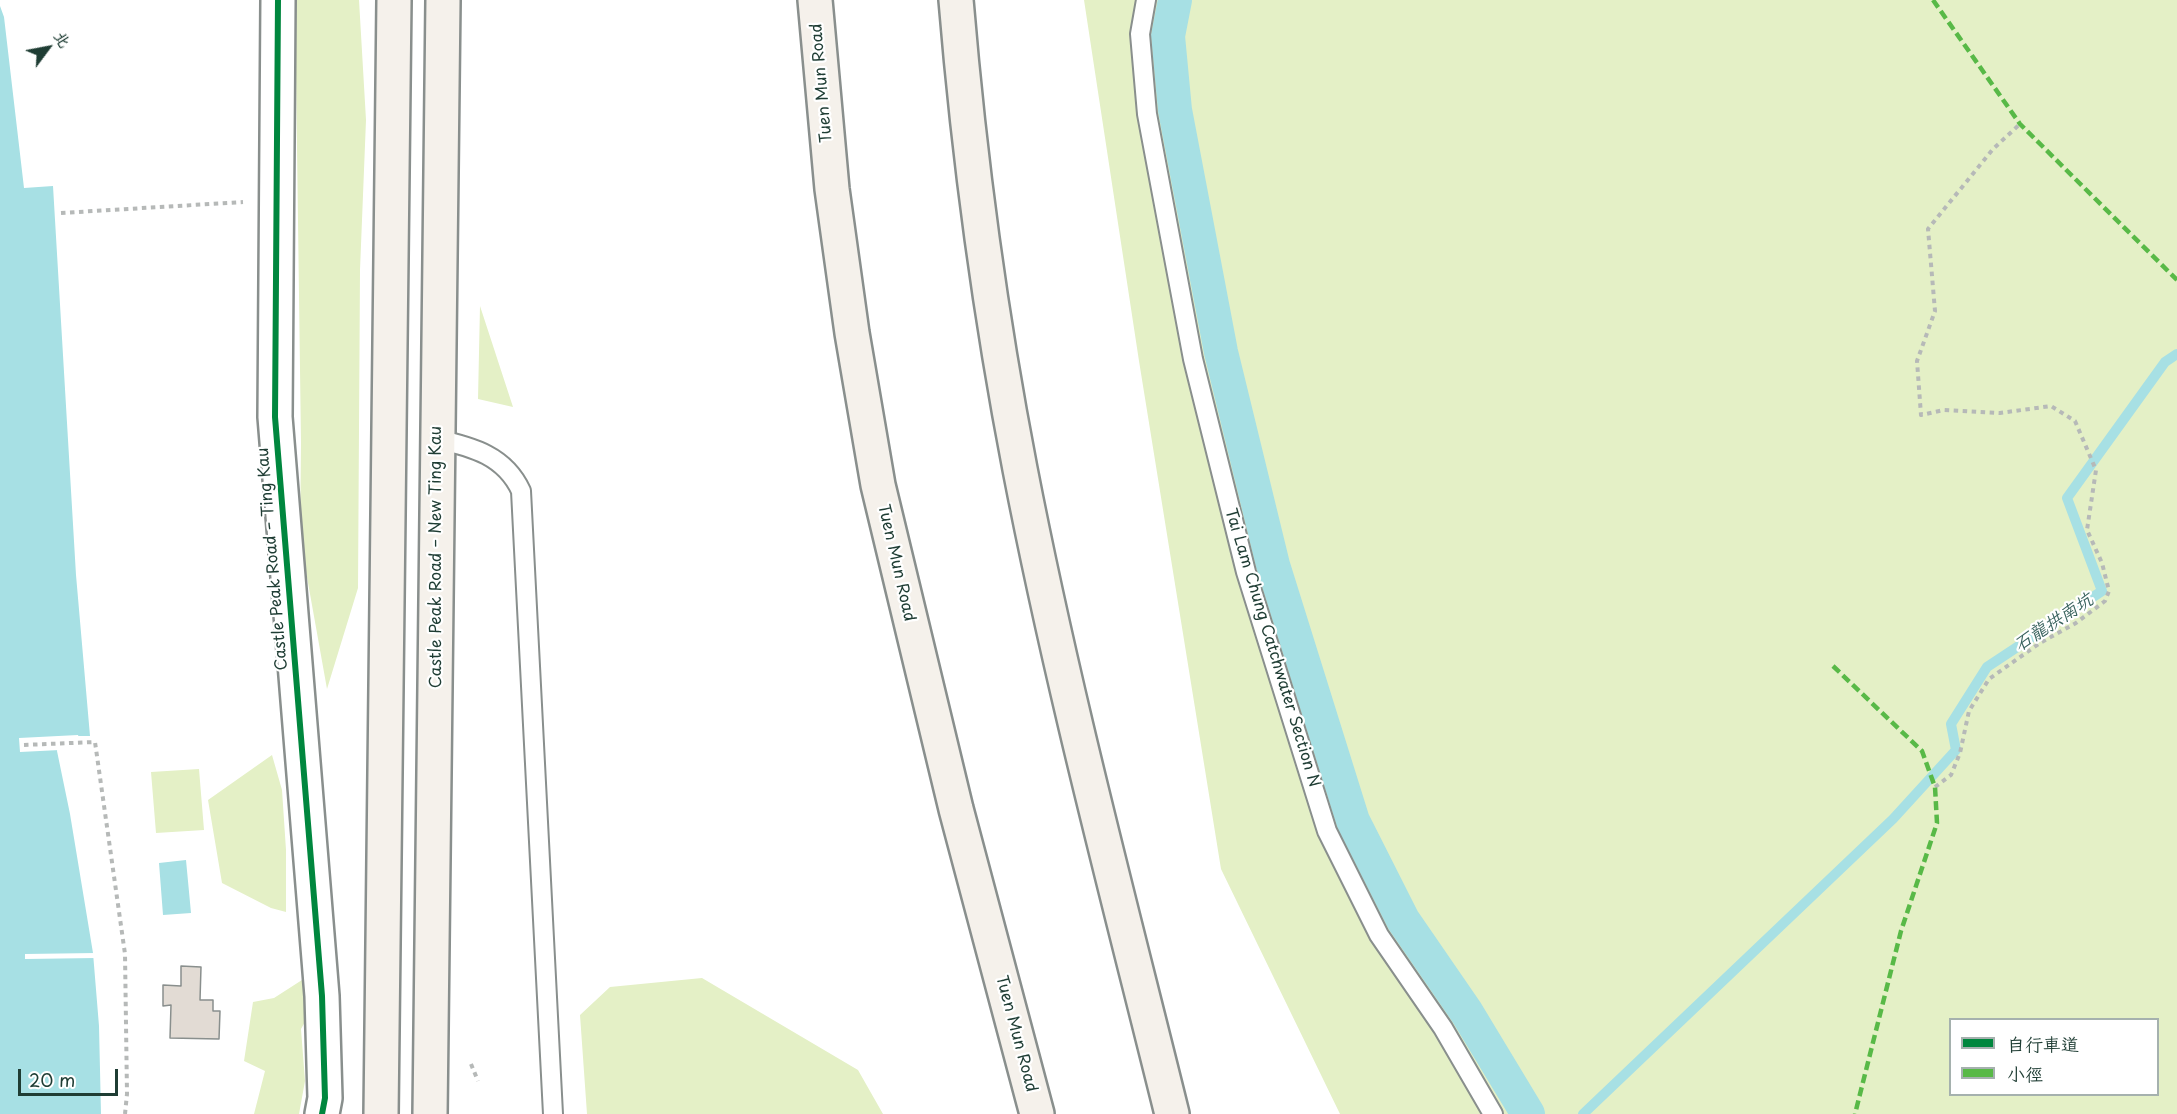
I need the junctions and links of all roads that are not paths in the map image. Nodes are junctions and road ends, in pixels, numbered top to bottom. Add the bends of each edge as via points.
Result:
1 (278, 0) edge
2 (394, 0) edge
3 (443, 0) edge
4 (815, 0) edge
5 (956, 0) edge
6 (1146, 0) edge
7 (438, 439) junction
8 (322, 1114) edge
9 (381, 1114) edge
10 (430, 1114) edge
11 (553, 1114) edge
12 (1037, 1114) edge
13 (1172, 1114) edge
14 (1493, 1114) edge

1 - 8 street, Castle Peak Road – Ting Kau via 275,417 322,996
2 - 9 main road
3 - 7 main road, Castle Peak Road – New Ting Kau
4 - 12 main road, Tuen Mun Road via 832,189 878,485 956,810
5 - 13 main road via 976,202 1020,468 1077,732
6 - 14 lane, Tai Lam Chung Catchwater Section N via 1140,34 1147,114 1193,358 1246,572 1327,831 1379,935 1443,1028
7 - 10 main road, Castle Peak Road – New Ting Kau
7 - 11 lane via 490,456 514,476 521,491

